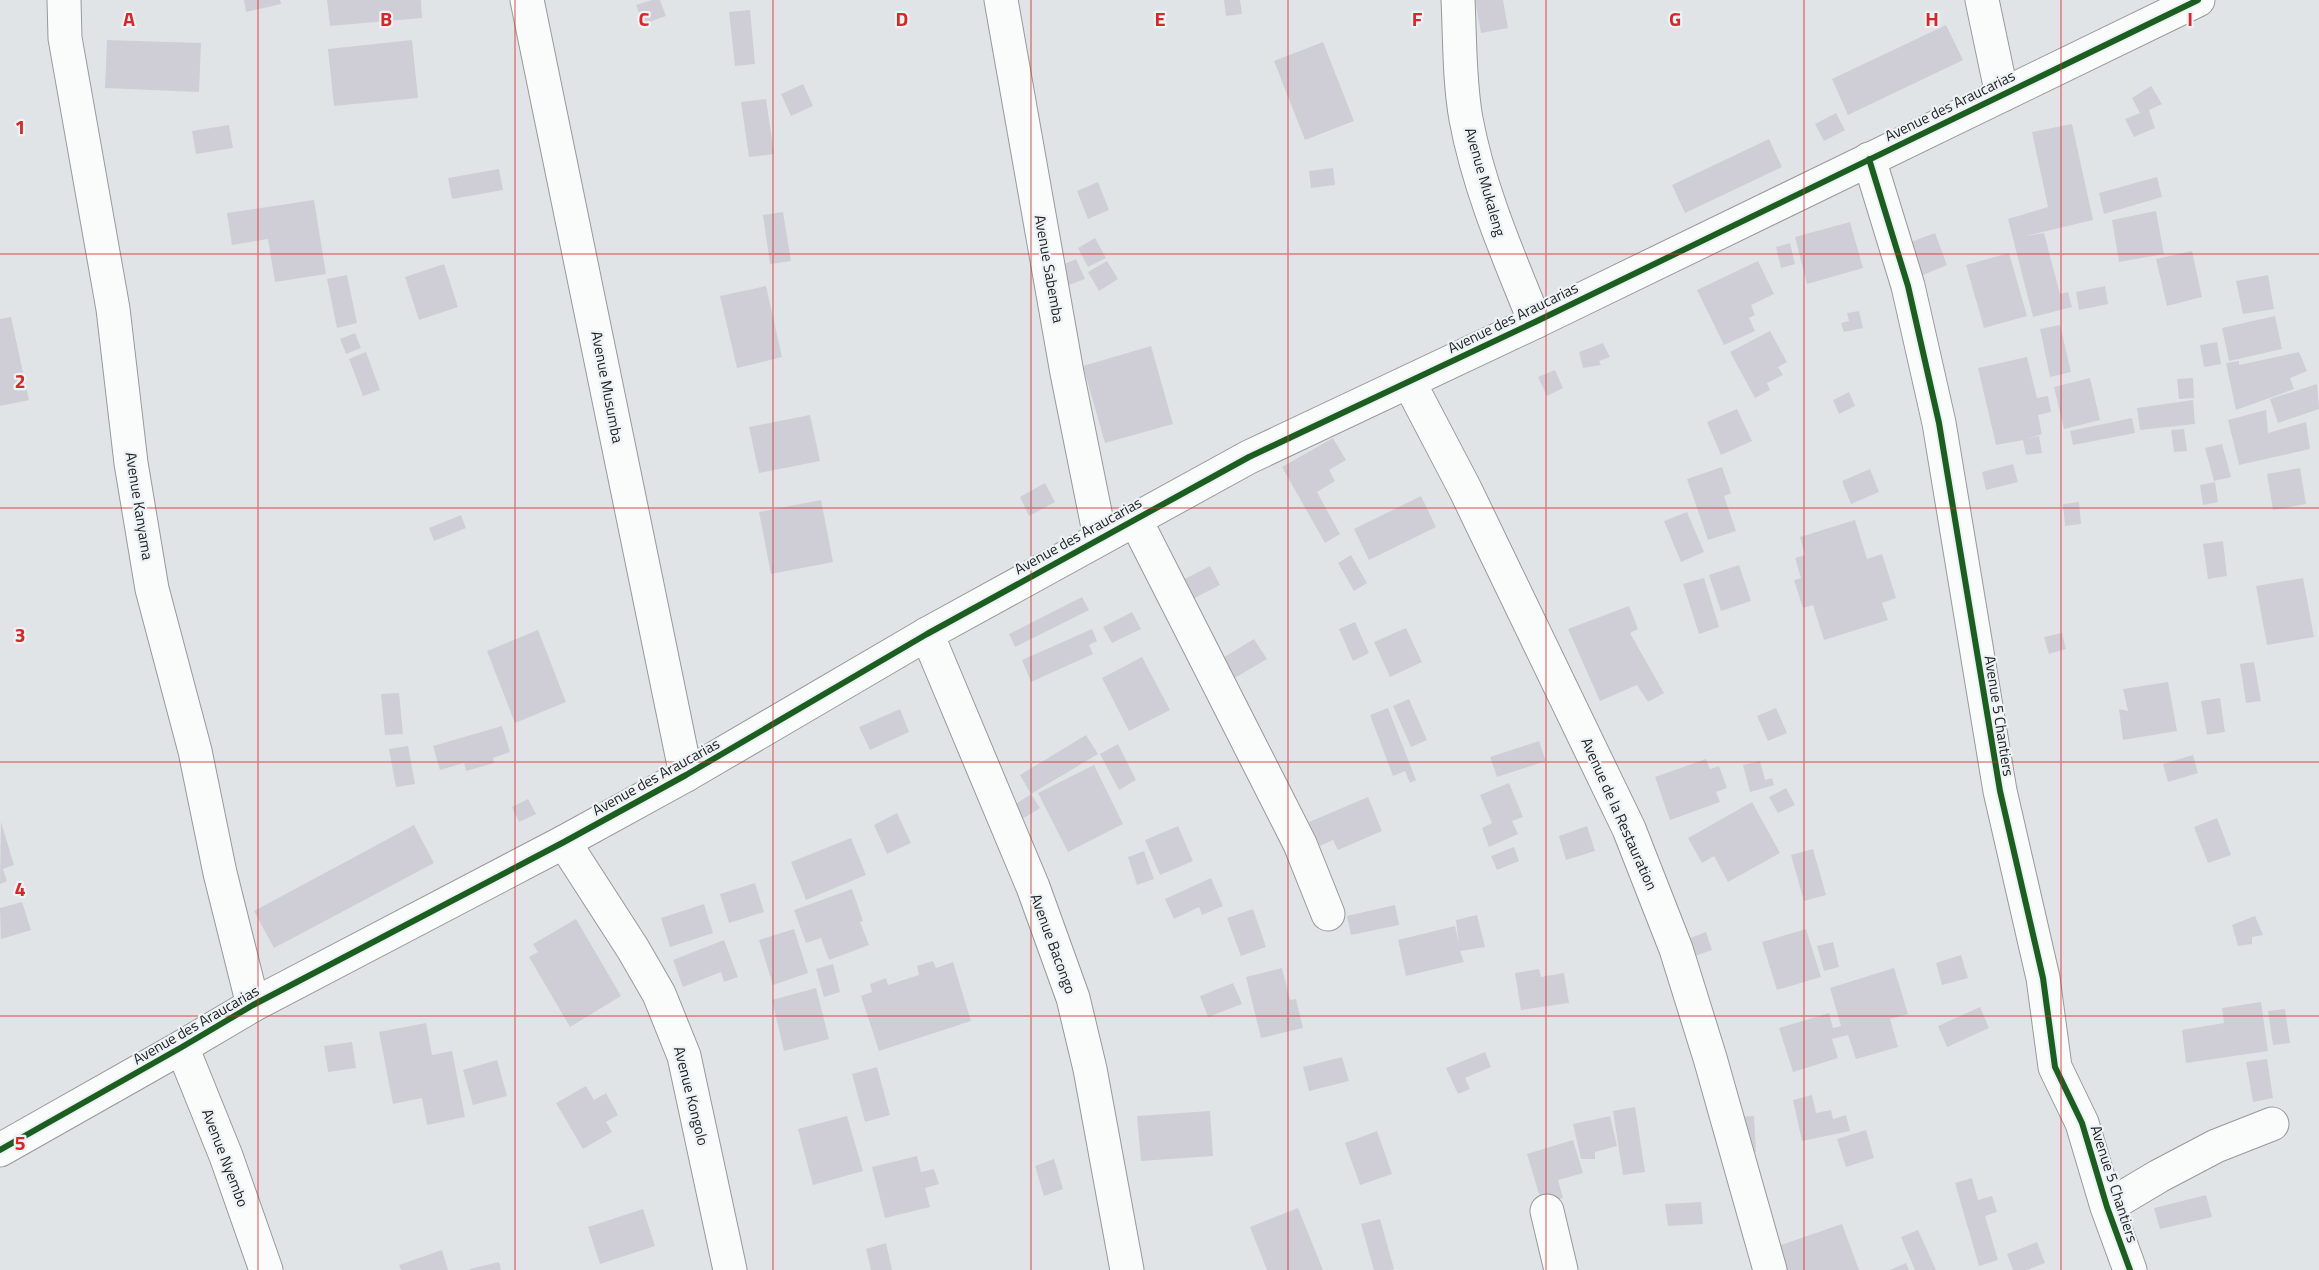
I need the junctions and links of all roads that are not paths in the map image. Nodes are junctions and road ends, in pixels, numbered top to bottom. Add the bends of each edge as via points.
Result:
1 (64, 0) edge
2 (527, 0) edge
3 (1001, 0) edge
4 (1458, 0) edge
5 (1982, 0) edge
6 (2198, 0) edge
7 (2002, 95) junction
8 (1869, 159) junction
9 (1535, 322) junction
10 (1409, 382) junction
11 (1135, 519) junction
12 (1100, 537) junction
13 (927, 634) junction
14 (686, 775) junction
15 (564, 842) junction
16 (1328, 914) dead end
17 (253, 1005) junction
18 (182, 1047) junction
19 (2272, 1124) dead end
20 (0, 1150) edge
21 (2107, 1207) junction
22 (1547, 1211) dead end
23 (266, 1270) edge
24 (730, 1270) edge
25 (1127, 1270) edge
26 (1561, 1270) edge
27 (1770, 1270) edge
28 (2130, 1270) edge

1 - 17 street, Avenue Kanyama via 65,38 113,309 131,463 152,589 195,751
2 - 14 street, Avenue Musumba
3 - 12 street, Avenue Sabemba
4 - 9 street, Avenue Mukaleng via 1461,74 1473,151 1500,236
5 - 7 street
6 - 7 street, Avenue des Araucarias
7 - 8 street, Avenue des Araucarias
8 - 9 street, Avenue des Araucarias
8 - 21 street, Avenue 5 Chantiers via 1908,286 1939,423 2000,791 2043,978 2055,1067 2082,1123
9 - 10 street, Avenue des Araucarias
10 - 11 street, Avenue des Araucarias via 1249,457
10 - 27 street, Avenue de la Restauration via 1629,829 1676,949
11 - 12 street, Avenue des Araucarias
11 - 16 street via 1299,844
12 - 13 street, Avenue des Araucarias
13 - 14 street, Avenue des Araucarias
13 - 25 street, Avenue Bacongo via 1033,887 1073,998
14 - 15 street, Avenue des Araucarias
15 - 17 street, Avenue des Araucarias
15 - 24 street, Avenue Kongolo via 654,985 684,1056
17 - 18 street, Avenue des Araucarias
18 - 20 street, Avenue des Araucarias
18 - 23 street, Avenue Nyembo
19 - 21 street via 2216,1146
21 - 28 street, Avenue 5 Chantiers
22 - 26 street

